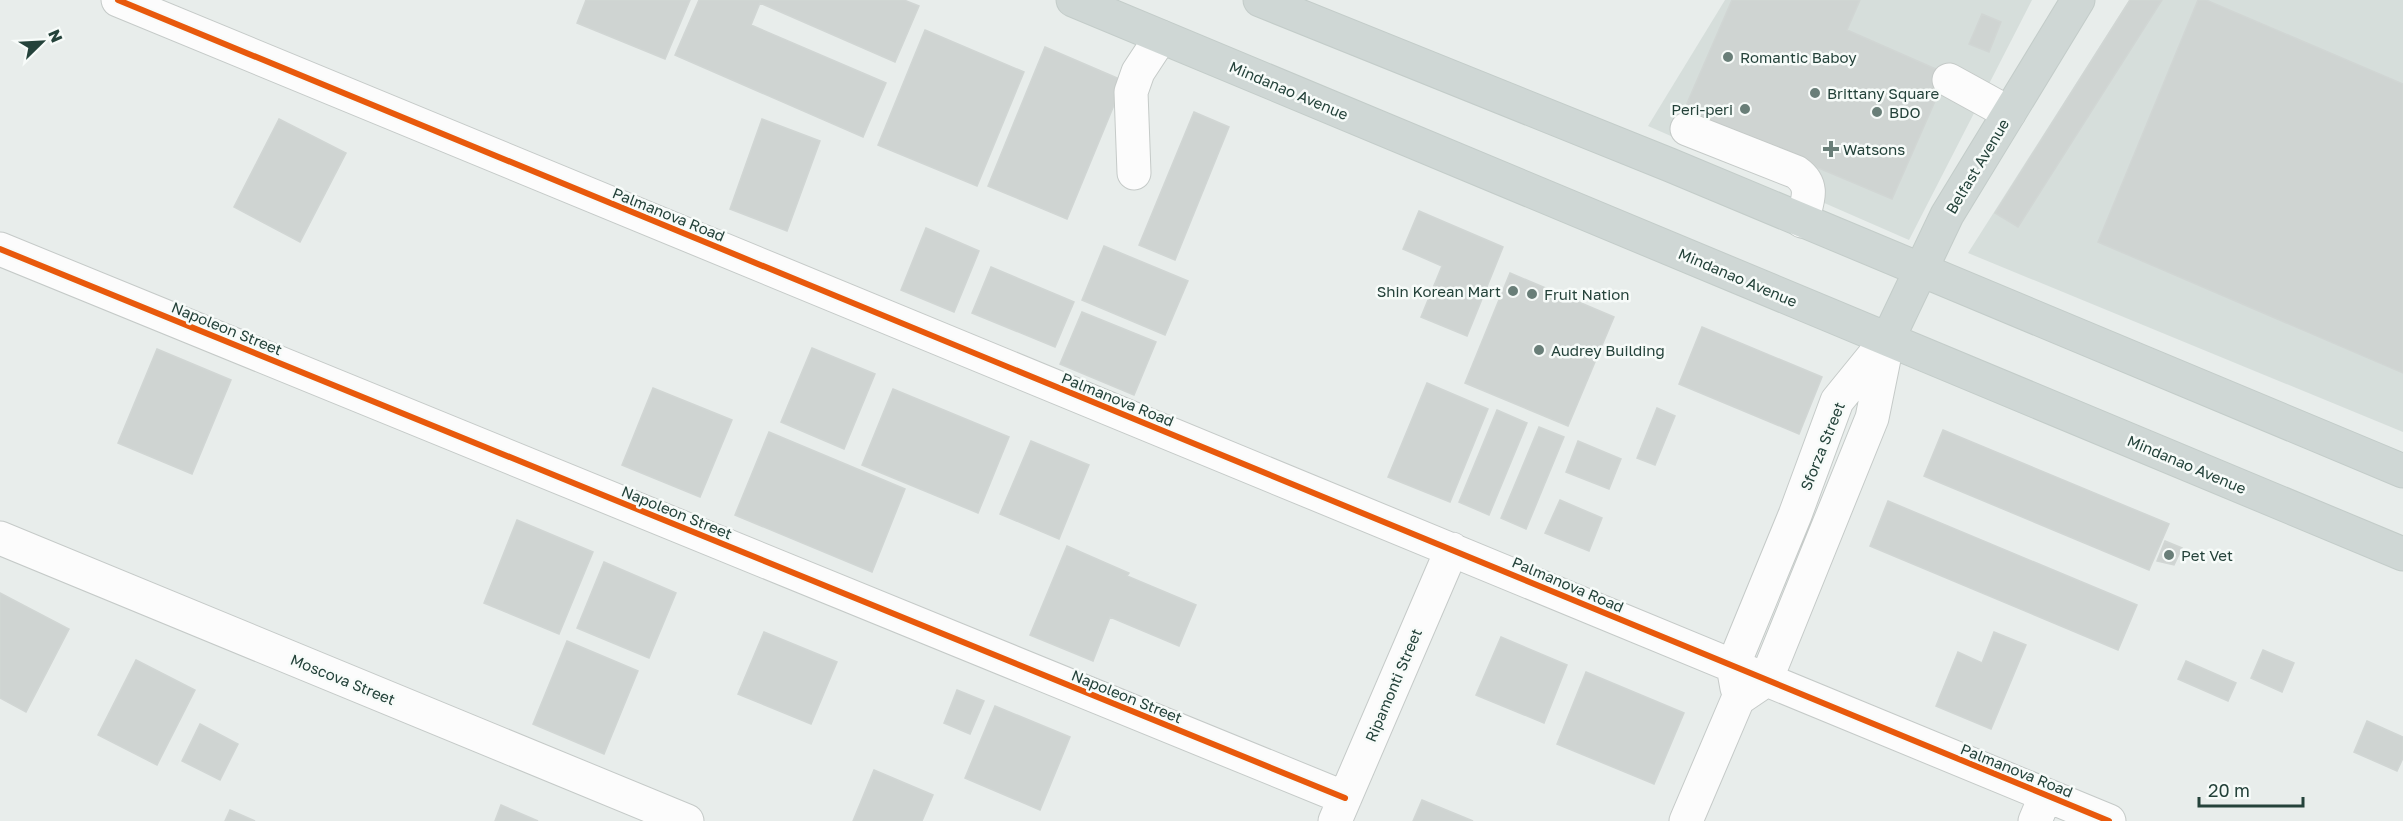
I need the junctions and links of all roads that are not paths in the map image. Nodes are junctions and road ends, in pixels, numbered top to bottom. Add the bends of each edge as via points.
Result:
1 (118, 0) edge
2 (1073, 0) edge
3 (1260, 0) edge
4 (2078, 0) edge
5 (1161, 37) junction
6 (1949, 80) dead end
7 (2009, 113) junction
8 (1670, 165) junction
9 (1134, 172) dead end
10 (1802, 221) junction
11 (0, 249) edge
12 (1921, 271) junction
13 (1888, 339) junction
14 (2403, 471) edge
15 (0, 538) edge
16 (1452, 549) junction
17 (2403, 554) edge
18 (1733, 666) junction
19 (1766, 680) junction
20 (1738, 699) junction
21 (2041, 808) edge
22 (1340, 810) edge
23 (687, 821) edge
24 (1686, 821) edge
25 (2109, 821) edge

1 - 16 street, Palmanova Road
2 - 5 main road, Mindanao Avenue
3 - 8 main road
4 - 7 main road, Belfast Avenue
5 - 9 street via 1138,72 1131,92
5 - 13 main road, Mindanao Avenue
6 - 7 street
7 - 12 main road, Belfast Avenue via 1947,215
8 - 10 main road
8 - 10 street via 1689,124 1806,178 1810,192
10 - 12 main road
11 - 22 street, Napoleon Street
12 - 13 main road, Belfast Avenue
12 - 14 main road
13 - 17 main road, Mindanao Avenue
13 - 18 street, Sforza Street via 1837,400
13 - 19 street via 1872,418
15 - 23 street, Moscova Street
16 - 18 street, Palmanova Road
16 - 22 street, Ripamonti Street
18 - 19 street, Palmanova Road
18 - 20 street
19 - 20 street
19 - 21 street, Palmanova Road
20 - 24 street
21 - 25 street, Palmanova Road

